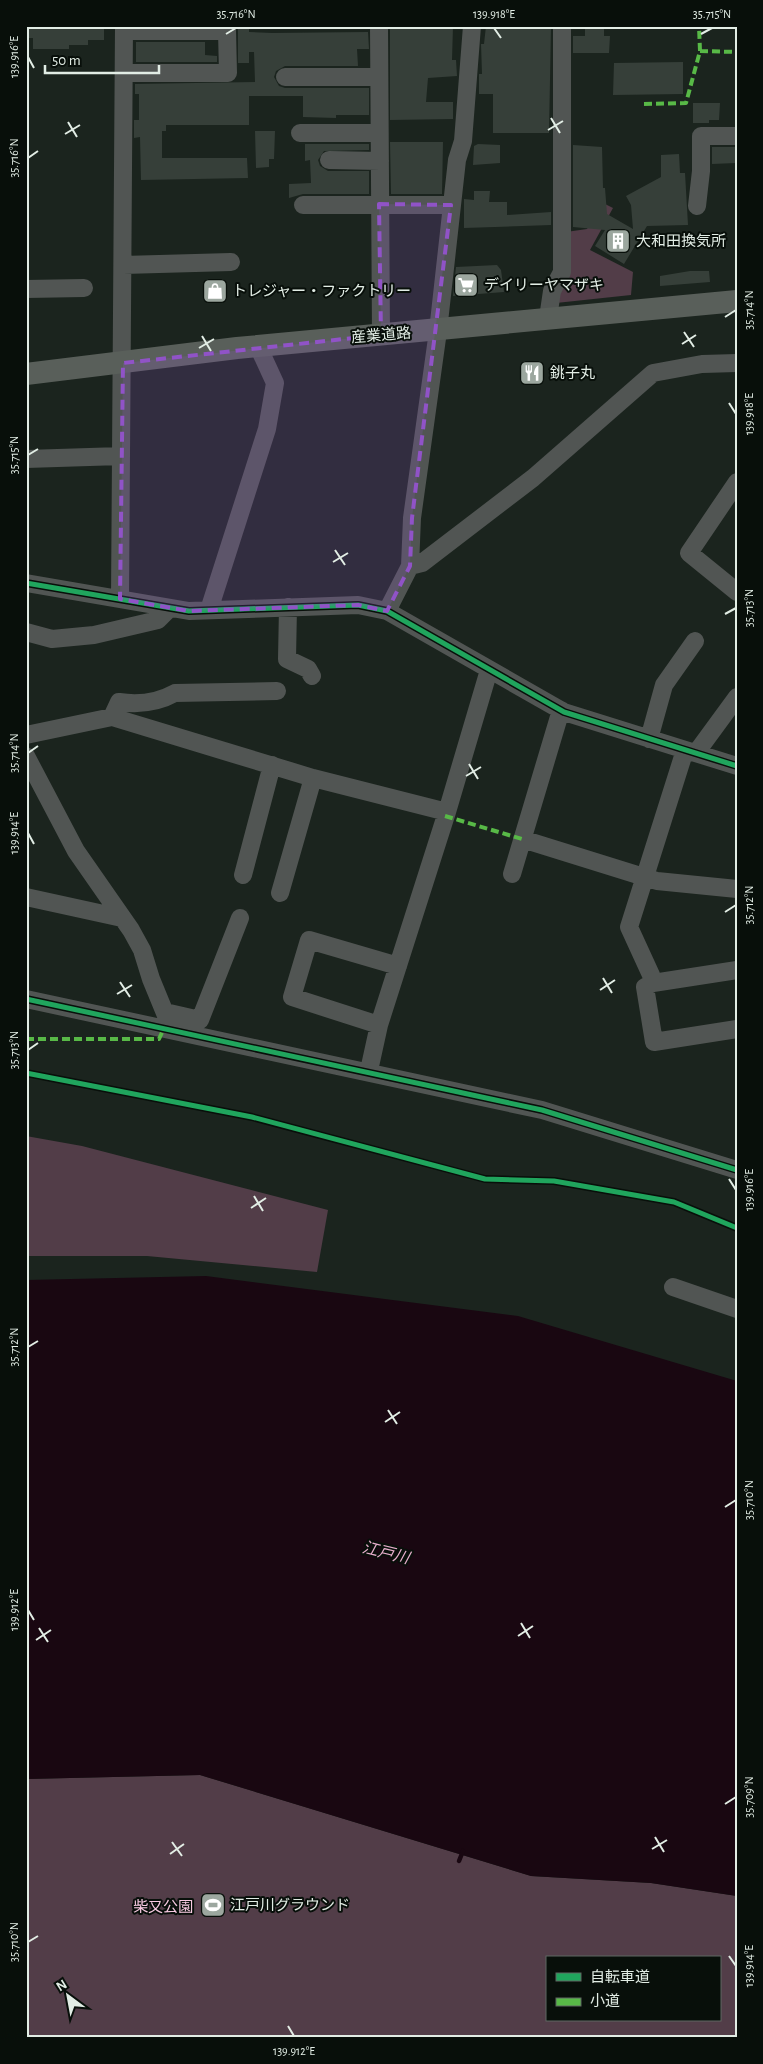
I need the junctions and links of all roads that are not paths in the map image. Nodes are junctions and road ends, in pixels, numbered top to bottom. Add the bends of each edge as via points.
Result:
1 (379, 26) edge
2 (472, 26) edge
3 (562, 26) edge
4 (124, 29) edge
5 (124, 73) junction
6 (285, 77) dead end
7 (378, 77) junction
8 (300, 133) dead end
9 (379, 133) junction
10 (737, 136) edge
11 (329, 160) dead end
12 (380, 161) junction
13 (379, 204) junction
14 (303, 205) dead end
15 (451, 205) junction
16 (697, 206) dead end
17 (231, 262) dead end
18 (123, 265) junction
19 (84, 288) dead end
20 (26, 289) edge
21 (737, 301) edge
22 (548, 318) junction
23 (438, 331) junction
24 (381, 335) junction
25 (258, 346) junction
26 (123, 363) junction
27 (737, 363) edge
28 (26, 374) edge
29 (121, 456) junction
30 (26, 459) edge
31 (737, 482) edge
32 (410, 566) junction
33 (26, 583) edge
34 (735, 586) edge
35 (120, 599) junction
36 (288, 607) junction
37 (170, 608) junction
38 (209, 610) junction
39 (387, 611) junction
40 (26, 632) edge
41 (695, 641) dead end
42 (489, 670) junction
43 (312, 676) dead end
44 (277, 690) dead end
45 (737, 697) edge
46 (561, 710) junction
47 (112, 717) junction
48 (26, 735) edge
49 (649, 739) junction
50 (690, 751) junction
51 (26, 756) edge
52 (272, 765) junction
53 (737, 766) edge
54 (313, 778) junction
55 (447, 812) junction
56 (522, 839) junction
57 (512, 874) dead end
58 (243, 875) dead end
59 (645, 876) junction
60 (737, 889) edge
61 (280, 893) dead end
62 (26, 897) edge
63 (122, 918) junction
64 (240, 918) dead end
65 (398, 966) junction
66 (737, 970) edge
67 (653, 983) junction
68 (26, 1000) edge
69 (164, 1020) junction
70 (379, 1025) junction
71 (737, 1029) edge
72 (370, 1066) dead end
73 (737, 1170) edge
74 (673, 1287) dead end
75 (737, 1309) edge

1 - 7 street
2 - 15 street via 464,141 457,160
3 - 22 street via 562,272 552,291
4 - 5 street
4 - 5 street via 227,31 228,73
5 - 18 street
6 - 7 street
7 - 9 street
8 - 9 street
9 - 12 street
10 - 16 street via 701,136
11 - 12 street
12 - 13 street
13 - 14 street
13 - 15 street
13 - 24 street
15 - 23 street
17 - 18 street
18 - 26 street
19 - 20 street
21 - 22 main road, 産業道路
22 - 23 main road, 産業道路
23 - 24 main road, 産業道路
23 - 32 street via 412,518
24 - 25 main road, 産業道路
25 - 26 main road, 産業道路
25 - 38 street via 275,383 267,429
26 - 28 main road, 産業道路
26 - 29 street
27 - 32 street via 702,364 653,373 532,478 422,563
29 - 30 street
29 - 35 street
31 - 34 street via 688,553
32 - 39 street
33 - 35 street
35 - 37 street
36 - 38 street
36 - 39 street via 358,606
36 - 43 street via 287,659 308,669
37 - 38 street
37 - 40 street via 158,620 94,635 52,639
39 - 42 street
41 - 49 street via 664,685
42 - 46 street
42 - 55 street
44 - 47 street via 175,693 137,704 119,702
45 - 50 street
46 - 49 street
46 - 56 street
47 - 48 street
47 - 52 street
49 - 50 street
50 - 53 street
50 - 59 street
51 - 63 street via 81,860
52 - 54 street
52 - 58 street
54 - 55 street
54 - 61 street
55 - 65 street
56 - 57 street
56 - 59 street
59 - 60 street via 657,881
59 - 67 street via 628,927
62 - 63 street
63 - 69 street via 142,950
64 - 69 street via 200,1020
65 - 70 street
65 - 70 street via 309,940 292,998
66 - 67 street
67 - 71 street via 645,988 654,1042
68 - 69 street
69 - 73 street via 542,1110
70 - 72 street
74 - 75 street

